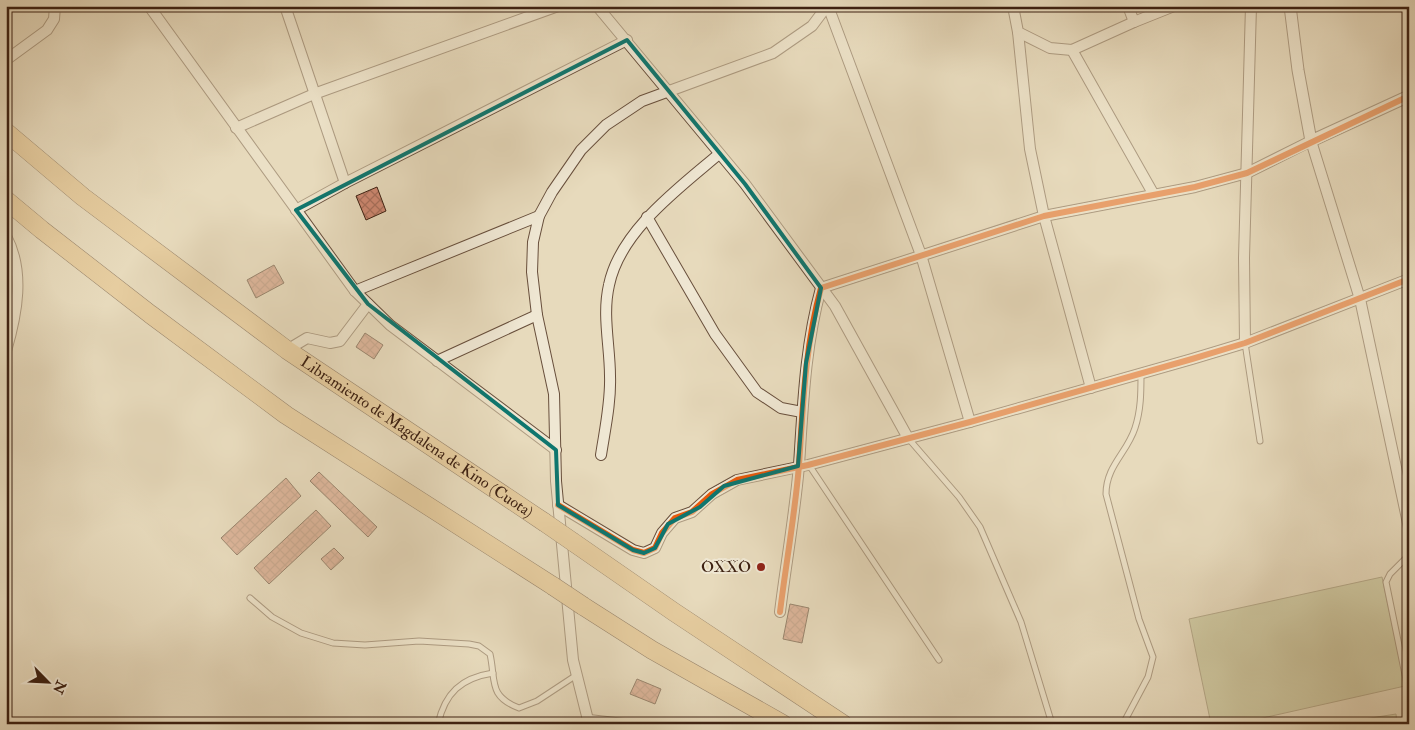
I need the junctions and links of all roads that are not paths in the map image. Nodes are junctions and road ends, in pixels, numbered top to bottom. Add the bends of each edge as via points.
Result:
1 (55, 6) edge
2 (149, 6) edge
3 (285, 6) edge
4 (558, 6) edge
5 (597, 6) edge
6 (827, 6) edge
7 (1012, 6) edge
8 (1128, 6) edge
9 (1174, 6) edge
10 (1251, 6) edge
11 (1290, 6) edge
12 (1134, 22) junction
13 (1018, 32) junction
14 (627, 40) junction
15 (1072, 50) junction
16 (6, 60) edge
17 (666, 90) junction
18 (314, 94) junction
19 (1409, 96) edge
20 (236, 128) junction
21 (6, 132) edge
22 (1311, 141) junction
23 (719, 154) junction
24 (1247, 174) junction
25 (345, 182) junction
26 (1154, 195) junction
27 (6, 200) edge
28 (296, 210) junction
29 (539, 216) junction
30 (647, 216) junction
31 (1044, 216) junction
32 (6, 236) edge
33 (921, 255) junction
34 (1409, 278) edge
35 (821, 288) junction
36 (355, 291) junction
37 (1360, 299) junction
38 (368, 304) junction
39 (537, 315) junction
40 (1245, 343) junction
41 (287, 350) junction
42 (6, 351) edge
43 (437, 361) junction
44 (1141, 374) junction
45 (1091, 388) junction
46 (802, 412) junction
47 (970, 422) junction
48 (908, 438) junction
49 (1260, 441) dead end
50 (556, 450) junction
51 (601, 455) dead end
52 (803, 465) junction
53 (1405, 492) edge
54 (558, 505) junction
55 (1409, 528) edge
56 (1409, 554) edge
57 (250, 598) dead end
58 (780, 612) dead end
59 (939, 660) dead end
60 (493, 673) junction
61 (575, 676) junction
62 (1409, 694) edge
63 (589, 722) edge
64 (438, 724) edge
65 (623, 724) edge
66 (783, 724) edge
67 (843, 724) edge
68 (1052, 724) edge
69 (1123, 724) edge

1 - 16 street via 54,19 47,30
2 - 20 street
3 - 18 street
4 - 18 street
5 - 14 street
6 - 17 street via 812,26 773,53
6 - 33 street
7 - 13 street
8 - 12 street
9 - 12 street
10 - 24 street
11 - 22 street
12 - 15 street
13 - 15 street via 1050,48
13 - 31 street via 1030,149
14 - 17 street
14 - 25 street
15 - 26 street
17 - 23 street
17 - 29 street via 642,101 606,125 573,161
18 - 20 street
18 - 25 street
19 - 22 street
20 - 28 street
21 - 41 highway, Libramiento de Magdalena de Kino (Cuota) via 83,198
22 - 24 street
22 - 37 street
23 - 30 street
23 - 35 street via 745,184
24 - 26 street
24 - 40 street
25 - 28 street
26 - 31 street
27 - 66 highway, bridge via 150,314 286,415 652,650
28 - 36 street
29 - 36 street
29 - 39 street via 533,242 532,272
30 - 46 street via 715,334 757,392 781,408
30 - 51 street via 622,254 609,284 606,331 610,392
31 - 33 street
31 - 45 street
32 - 42 street via 14,250 18,280
33 - 35 street
33 - 47 street
34 - 37 street
35 - 46 street via 812,326
35 - 48 street via 835,306
36 - 38 street
37 - 40 street
37 - 53 street
38 - 41 street via 340,341 330,343 307,338
38 - 43 street
39 - 43 street
39 - 50 street via 554,394
40 - 44 street
40 - 49 lane
41 - 67 highway, Libramiento de Magdalena de Kino (Cuota), bridge
43 - 50 street
44 - 45 street
44 - 69 lane via 1141,400 1135,430 1106,481 1106,494 1153,658 1148,676
45 - 47 street
46 - 52 street
47 - 48 street
48 - 52 street
48 - 68 lane via 959,497 980,528 1021,622
50 - 54 street
52 - 54 street via 724,486 700,507 675,518 655,548 644,553 633,550
52 - 58 street
52 - 59 lane
53 - 55 street
54 - 61 street
56 - 62 lane via 1386,582
57 - 60 lane via 272,618 333,643 366,645 419,641 479,646 490,654
60 - 61 lane via 495,691 519,708 537,702
60 - 64 lane via 472,679 448,696
61 - 63 street
63 - 65 street

